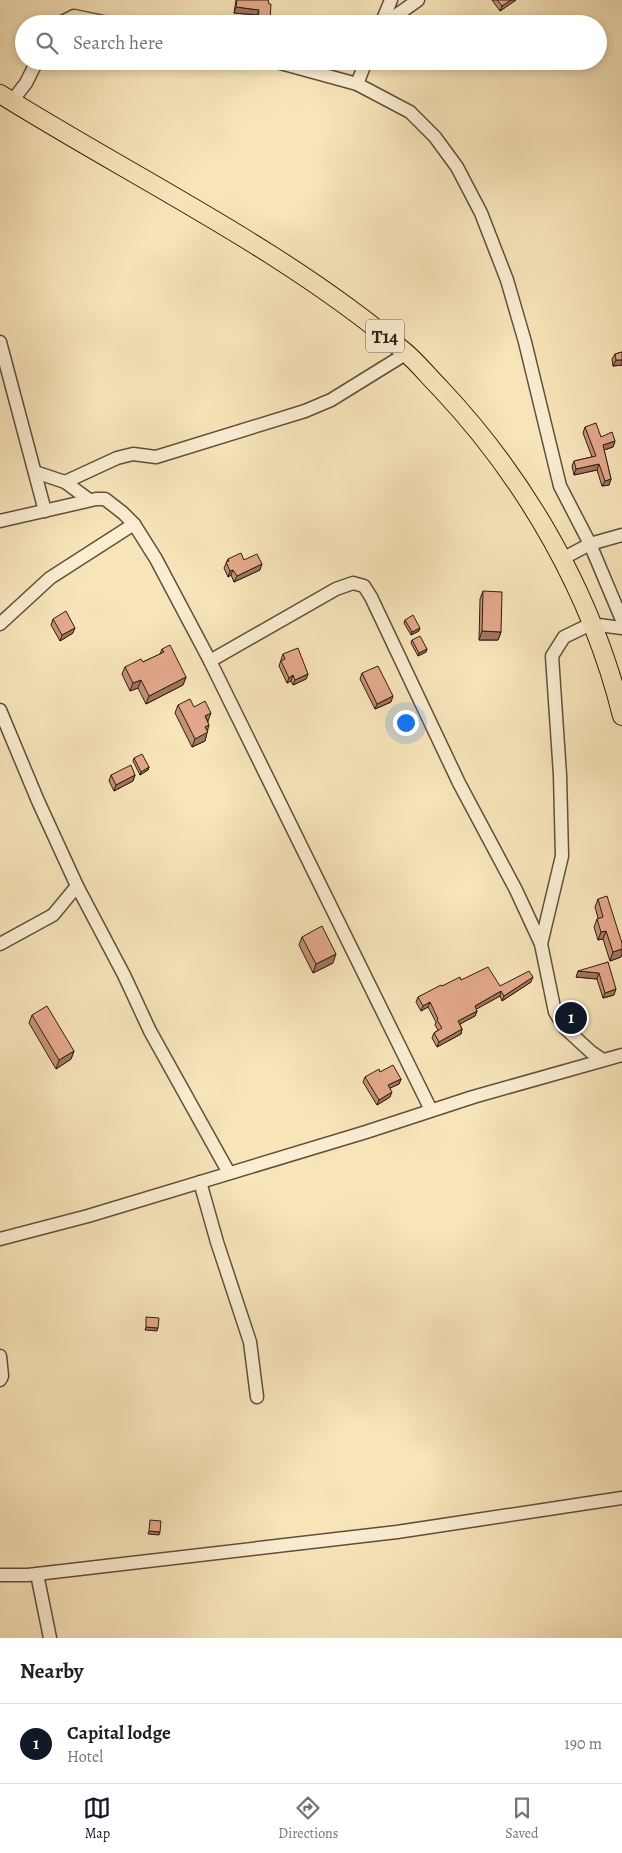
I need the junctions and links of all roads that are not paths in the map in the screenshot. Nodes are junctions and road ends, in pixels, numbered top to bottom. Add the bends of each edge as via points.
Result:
1 (391, 0) edge
2 (418, 0) edge
3 (386, 15) edge
4 (396, 15) edge
5 (32, 70) edge
6 (306, 70) edge
7 (362, 70) edge
8 (357, 84) junction
9 (6, 98) edge
10 (0, 342) edge
11 (407, 353) junction
12 (35, 472) junction
13 (65, 482) junction
14 (88, 499) junction
15 (45, 511) junction
16 (0, 521) edge
17 (134, 524) junction
18 (622, 534) edge
19 (590, 544) junction
20 (562, 559) junction
21 (622, 620) edge
22 (0, 624) edge
23 (591, 624) junction
24 (622, 628) edge
25 (210, 661) junction
26 (0, 710) edge
27 (622, 716) edge
28 (77, 886) junction
29 (0, 944) edge
30 (541, 944) junction
31 (622, 1055) edge
32 (603, 1060) junction
33 (432, 1110) junction
34 (229, 1173) junction
35 (200, 1182) junction
36 (0, 1239) edge
37 (0, 1356) edge
38 (0, 1380) edge
39 (257, 1397) dead end
40 (622, 1498) edge
41 (37, 1574) junction
42 (0, 1575) edge
43 (50, 1638) edge

1 - 3 street
2 - 4 street
5 - 9 street via 26,83
6 - 8 street
7 - 8 street
8 - 19 street via 410,112 435,137 457,168 481,213 507,280 525,342 560,486
9 - 11 highway, T14 via 264,250 360,316
10 - 12 street
11 - 13 street via 330,400 305,411 156,458 133,454 117,458
11 - 20 highway, T14 via 463,412 494,452
12 - 13 street
12 - 15 street
13 - 14 street
14 - 15 street
14 - 17 street via 105,499
15 - 16 street
17 - 22 street via 50,578
17 - 25 street
18 - 19 street
19 - 20 street
19 - 21 street
20 - 23 highway, T14
23 - 24 street
23 - 27 highway, T14 via 611,670
23 - 30 street via 564,637 552,656 562,856
25 - 30 street via 336,589 353,583 364,586
25 - 33 street
26 - 28 street
28 - 29 street via 53,914
28 - 34 street via 150,1031
30 - 32 street via 560,1022
31 - 32 street
32 - 33 street
33 - 34 street
34 - 35 street
35 - 36 street
35 - 39 street via 250,1342
37 - 38 street
40 - 41 street via 397,1532
41 - 42 street
41 - 43 street

